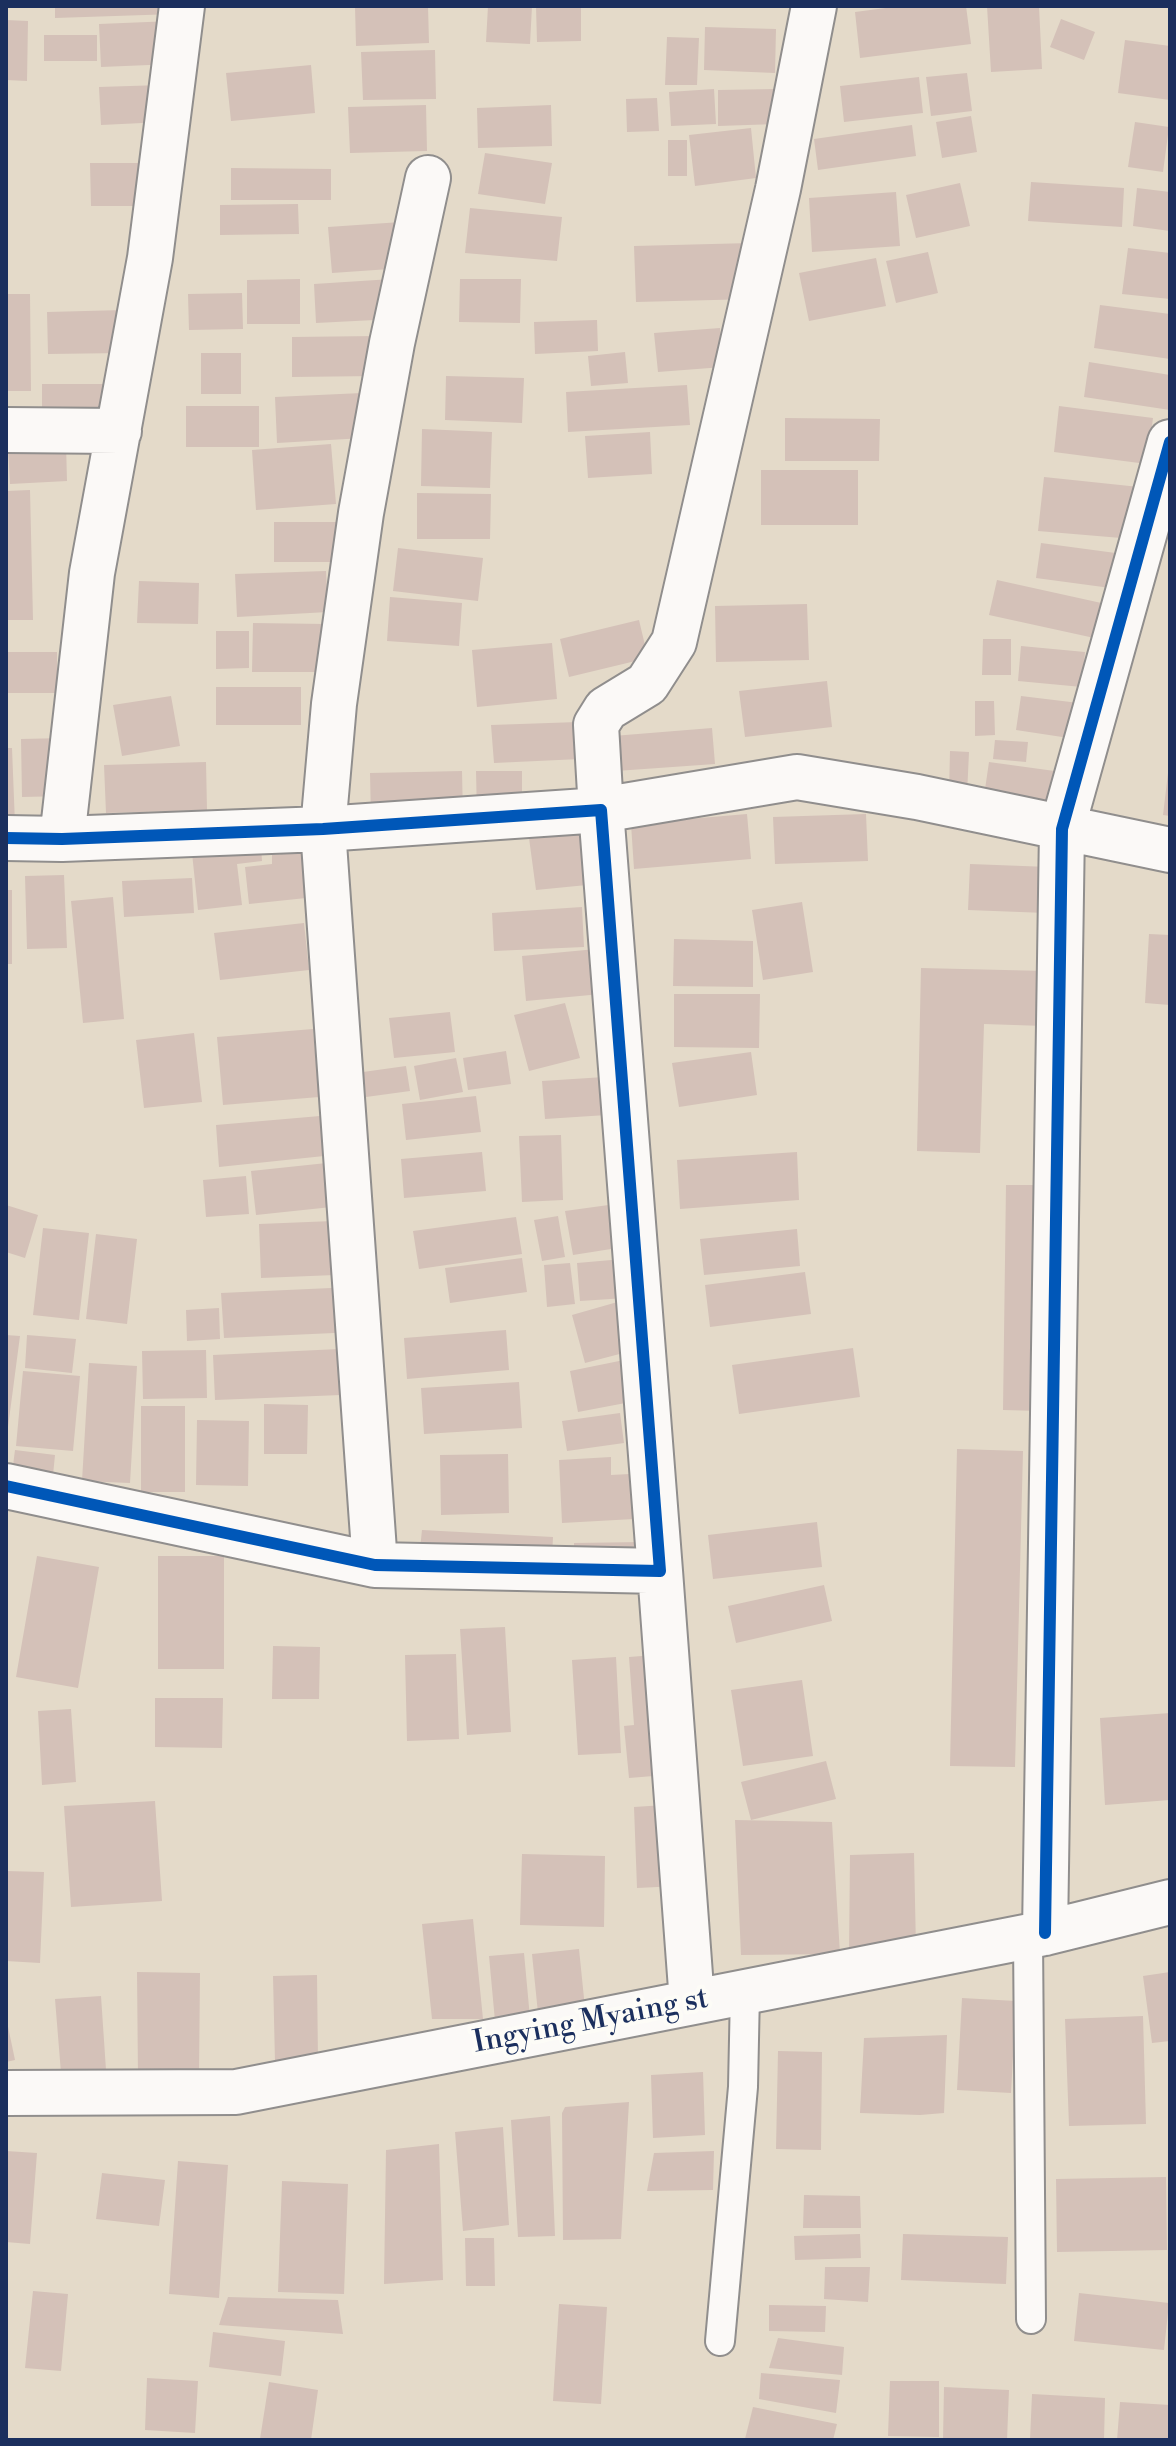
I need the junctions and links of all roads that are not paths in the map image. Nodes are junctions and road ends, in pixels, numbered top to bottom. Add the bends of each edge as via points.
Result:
1 (182, 6) edge
2 (814, 6) edge
3 (428, 178) dead end
4 (6, 430) edge
5 (119, 431) junction
6 (1170, 442) edge
7 (601, 810) junction
8 (323, 829) junction
9 (1062, 829) junction
10 (6, 838) edge
11 (62, 839) junction
12 (1170, 850) edge
13 (6, 1486) edge
14 (375, 1565) junction
15 (660, 1571) junction
16 (1170, 1902) edge
17 (1036, 1935) junction
18 (745, 1992) junction
19 (692, 2002) junction
20 (6, 2093) edge
21 (1031, 2319) dead end
22 (720, 2341) dead end

1 - 5 street via 150,258
2 - 7 street via 674,642 647,684 606,709 596,725
3 - 8 street via 361,513 334,704
4 - 5 street
5 - 11 street via 92,573
6 - 9 street
7 - 8 street
7 - 9 street via 797,777
7 - 15 street
8 - 11 street
8 - 14 street
9 - 12 street
9 - 17 street
10 - 11 street
13 - 14 street
14 - 15 street
15 - 19 street
16 - 17 street, Ingying Myaing st
17 - 18 street, Ingying Myaing st
17 - 21 lane
18 - 19 street, Ingying Myaing st
18 - 22 lane via 743,2087
19 - 20 street, Ingying Myaing st via 236,2092

